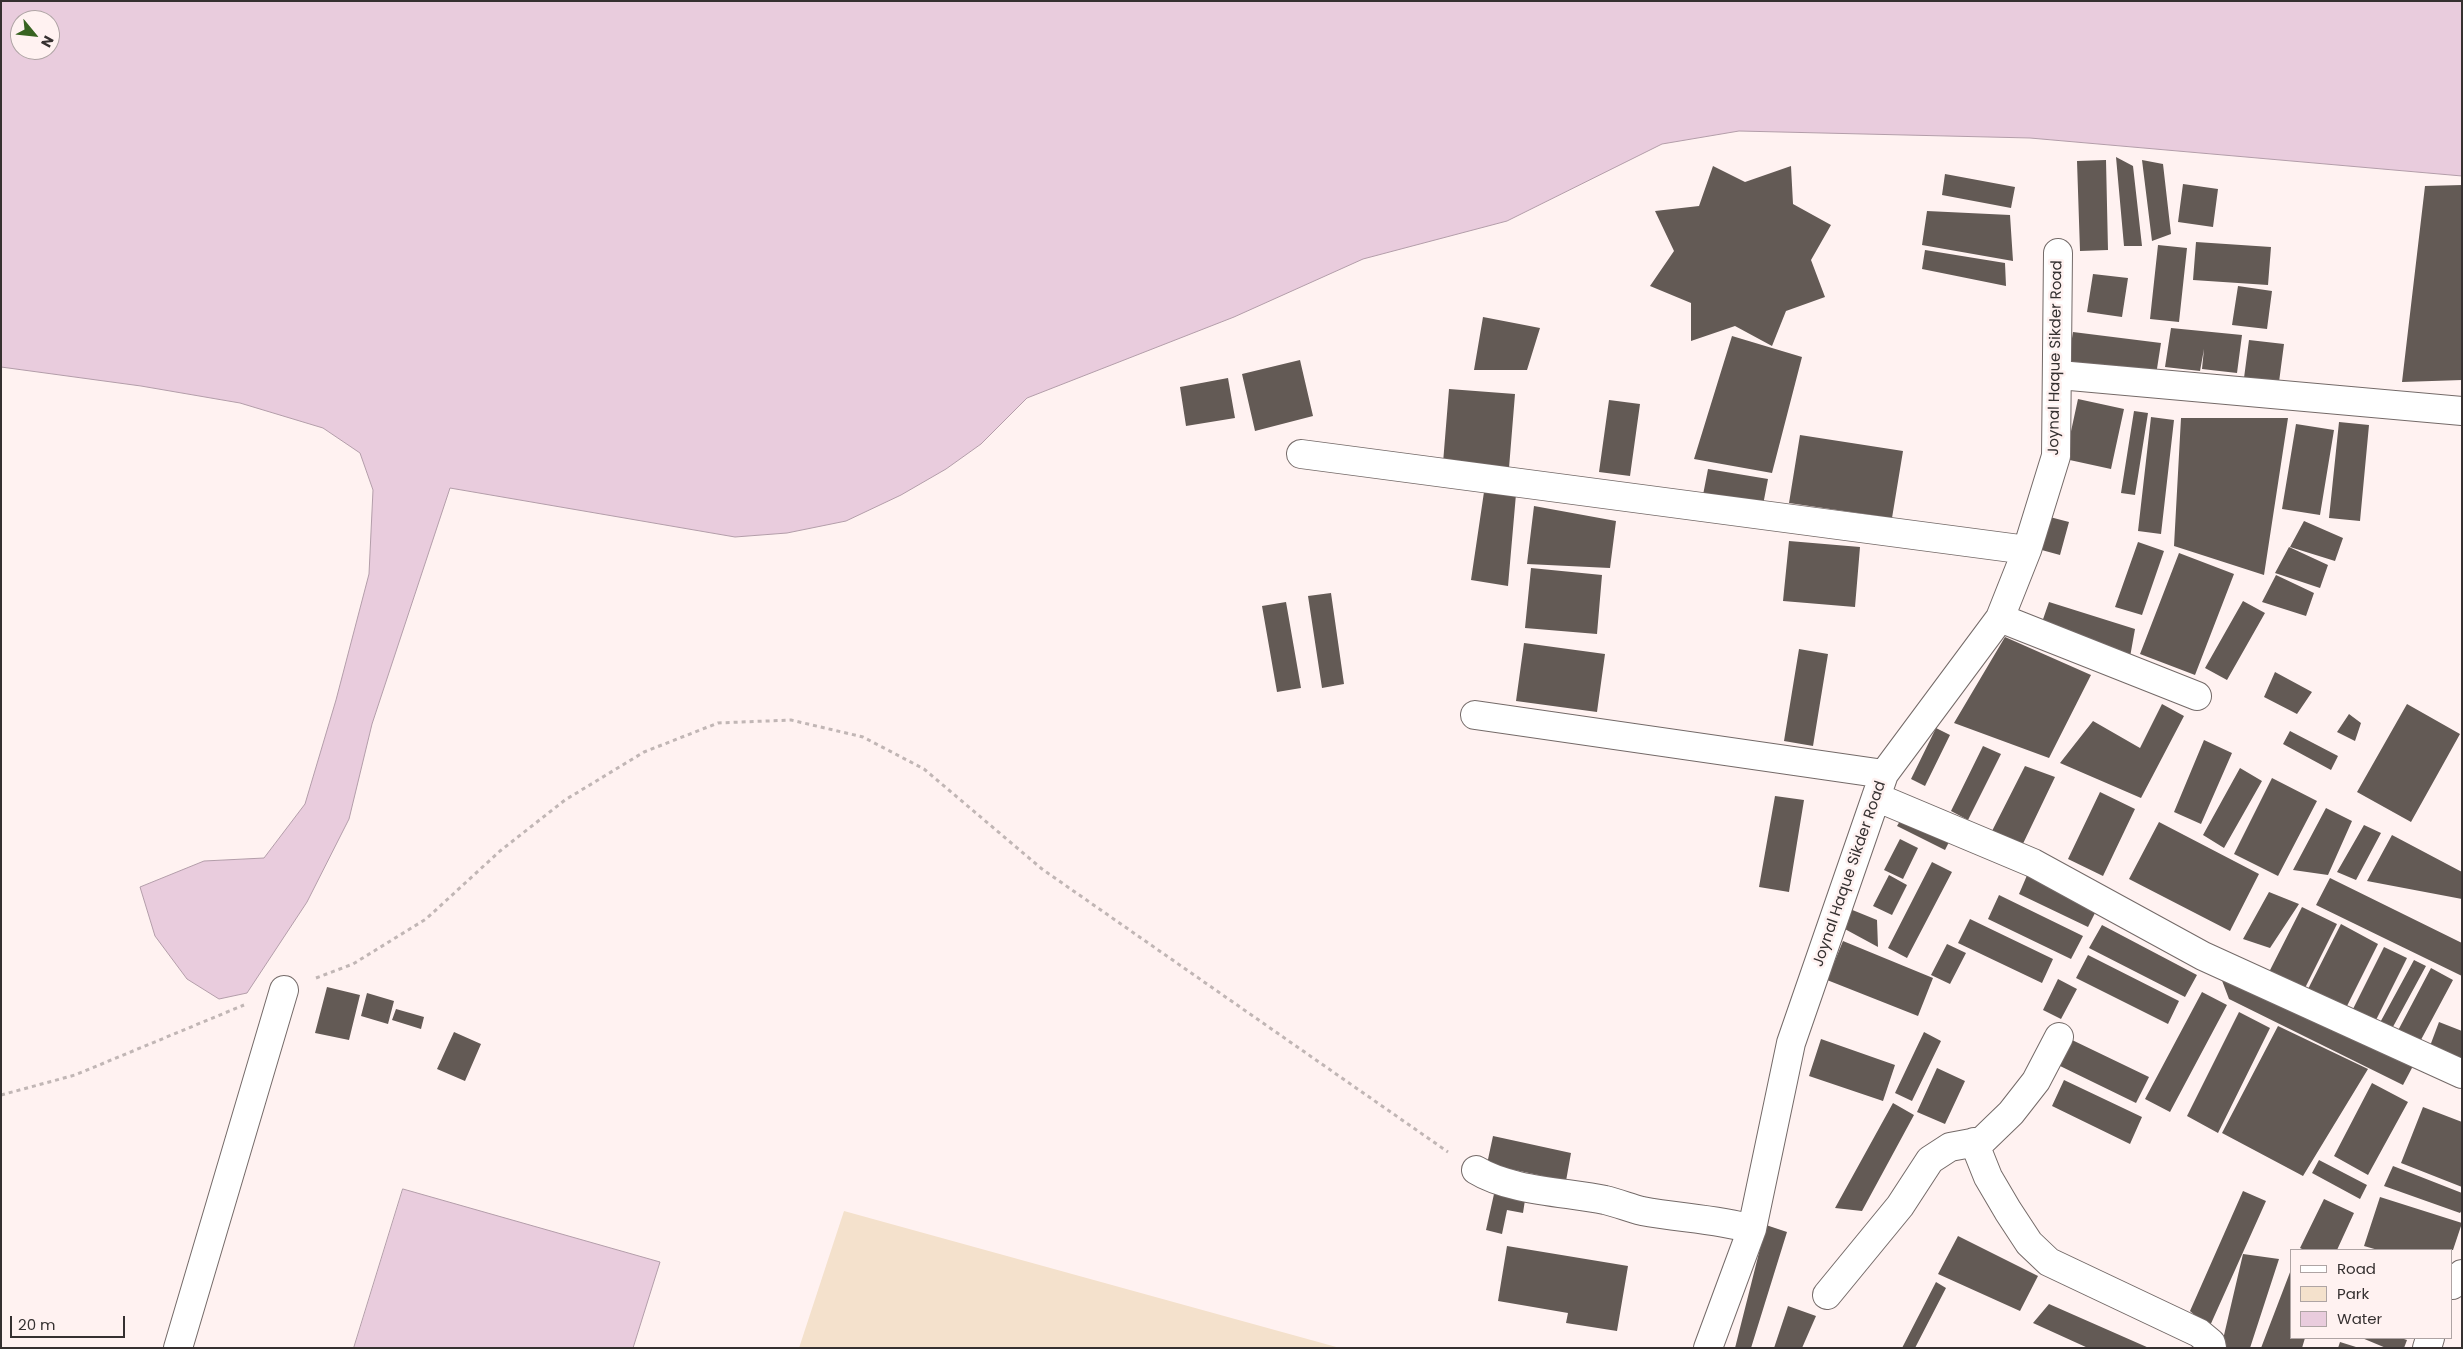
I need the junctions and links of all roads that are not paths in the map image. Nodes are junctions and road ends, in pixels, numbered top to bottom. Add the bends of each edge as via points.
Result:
1 (2058, 253) dead end
2 (2059, 375) junction
3 (2462, 411) edge
4 (1301, 454) dead end
5 (2027, 550) junction
6 (2000, 618) junction
7 (2196, 696) dead end
8 (1476, 715) dead end
9 (1880, 785) junction
10 (284, 990) road end
11 (2059, 1037) dead end
12 (2462, 1074) edge
13 (1974, 1142) junction
14 (1476, 1170) road end
15 (1752, 1229) junction
16 (2462, 1274) edge
17 (2453, 1284) edge
18 (1827, 1295) dead end
19 (178, 1348) edge
20 (1708, 1348) edge
21 (2212, 1348) edge

1 - 2 street, Joynal Haque Sikder Road
2 - 3 street
2 - 5 street, Joynal Haque Sikder Road via 2056,456
4 - 5 street
5 - 6 street, Joynal Haque Sikder Road
6 - 7 street
6 - 9 street, Joynal Haque Sikder Road
8 - 9 street
9 - 12 street via 2033,863 2203,956
9 - 15 street, Joynal Haque Sikder Road via 1791,1043
10 - 19 street
11 - 13 street via 2036,1081 2011,1113 1982,1140
13 - 18 street via 1950,1148 1930,1160 1900,1206
13 - 21 street via 1988,1177 2008,1211 2029,1243 2049,1262 2199,1334 2211,1343
14 - 15 street via 1489,1178 1530,1188
15 - 20 street, Joynal Haque Sikder Road
16 - 17 street

